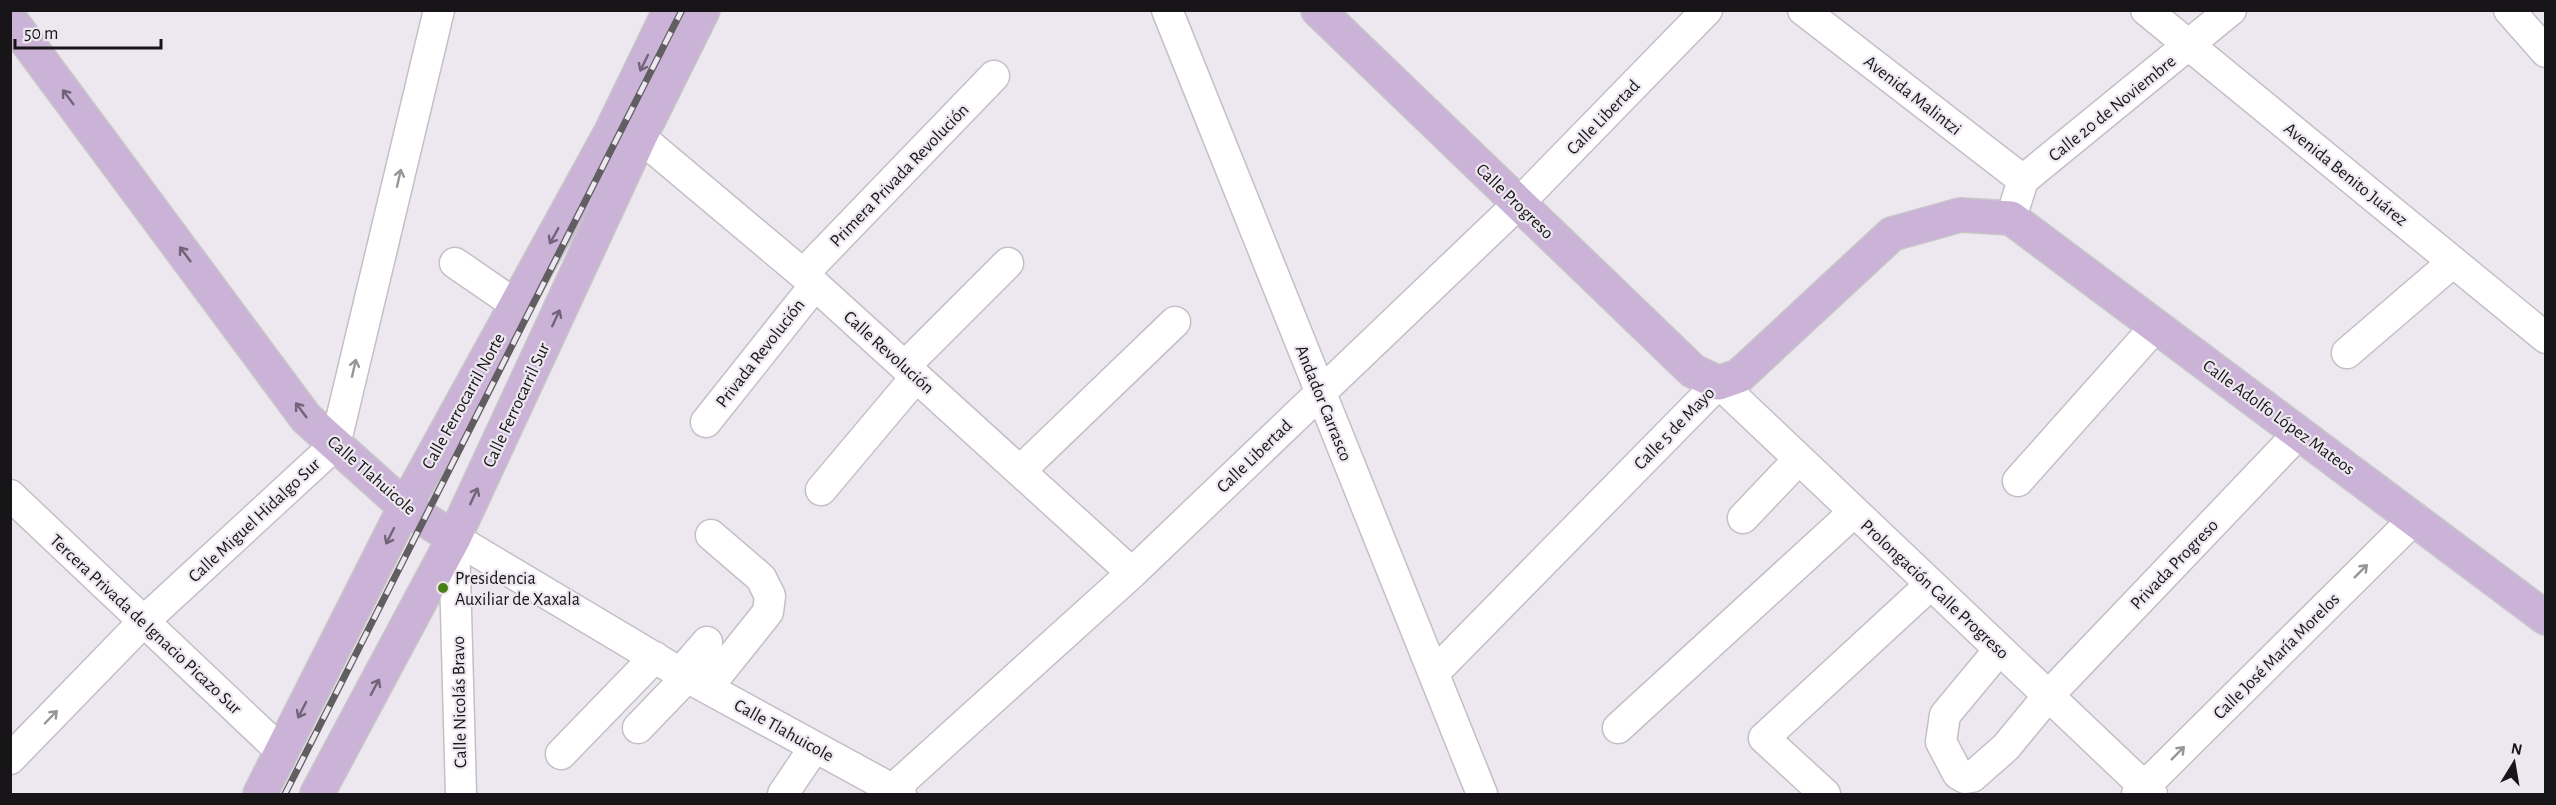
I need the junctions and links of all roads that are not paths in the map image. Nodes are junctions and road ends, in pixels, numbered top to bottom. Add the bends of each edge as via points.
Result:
1 (439, 10) edge
2 (670, 10) edge
3 (703, 10) edge
4 (1167, 10) edge
5 (1318, 10) edge
6 (1707, 10) edge
7 (1803, 10) edge
8 (2146, 10) edge
9 (2232, 10) edge
10 (2509, 10) edge
11 (10, 19) edge
12 (2190, 45) junction
13 (2546, 52) edge
14 (994, 76) dead end
15 (640, 137) junction
16 (2024, 180) junction
17 (1518, 204) junction
18 (2011, 218) junction
19 (2453, 262) junction
20 (455, 263) dead end
21 (1008, 263) dead end
22 (809, 279) junction
23 (516, 305) junction
24 (1175, 322) dead end
25 (2156, 326) junction
26 (2546, 338) edge
27 (2347, 353) dead end
28 (910, 371) junction
29 (1719, 383) junction
30 (1320, 394) junction
31 (706, 422) dead end
32 (2299, 433) junction
33 (335, 445) junction
34 (1798, 460) junction
35 (1020, 471) junction
36 (2018, 481) dead end
37 (821, 490) dead end
38 (10, 495) edge
39 (405, 507) junction
40 (1854, 512) junction
41 (1743, 518) dead end
42 (2415, 518) junction
43 (711, 535) dead end
44 (454, 538) junction
45 (1132, 573) junction
46 (1930, 585) junction
47 (2546, 618) edge
48 (143, 622) junction
49 (707, 642) dead end
50 (1999, 650) junction
51 (655, 657) junction
52 (1434, 673) junction
53 (692, 679) junction
54 (2048, 696) junction
55 (638, 728) dead end
56 (1618, 728) dead end
57 (814, 748) junction
58 (282, 752) junction
59 (561, 754) dead end
60 (10, 759) edge
61 (897, 792) edge
62 (2144, 792) edge
63 (260, 795) edge
64 (317, 795) edge
65 (461, 795) edge
66 (783, 795) edge
67 (1482, 795) edge
68 (1825, 795) edge

33 -> 1 street, Calle Miguel Hidalgo Sur
2 -> 23 main road, Calle Ferrocarril Norte via 609,134
3 - 15 main road, Calle Ferrocarril Sur
4 - 30 street, Andador Carrasco
5 - 17 main road, Calle Progreso
6 - 17 street, Calle Libertad
7 - 16 street, Avenida Malintzi
8 - 12 street, Avenida Benito Juárez
9 - 12 street, Calle 20 de Noviembre
10 - 13 street
33 -> 11 main road, Calle Tlahuicole via 306,418
12 - 16 street, Calle 20 de Noviembre
12 - 19 street, Avenida Benito Juárez
14 - 22 street, Primera Privada Revolución
15 - 22 street, Calle Revolución
44 -> 15 main road, Calle Ferrocarril Sur
16 - 18 street
17 - 29 main road, Calle Progreso via 1693,371
17 - 30 street, Calle Libertad
18 - 25 main road, Calle Adolfo López Mateos
18 - 29 main road, Calle 5 de Mayo via 1960,215 1892,234 1739,376
19 - 26 street, Avenida Benito Juárez
19 - 27 street
20 - 23 street
21 - 28 street
22 - 28 street, Calle Revolución
22 - 31 street, Privada Revolución
23 - 39 main road, Calle Ferrocarril Norte
24 - 35 street
25 - 32 main road, Calle Adolfo López Mateos
25 - 36 street
28 - 35 street, Calle Revolución
28 - 37 street
29 - 34 street, Prolongación Calle Progreso
29 - 52 street, Calle 5 de Mayo
30 - 45 street, Calle Libertad
30 - 52 street, Andador Carrasco
32 - 42 main road, Calle Adolfo López Mateos
32 - 54 street, Privada Progreso
33 - 39 main road, Calle Tlahuicole
33 - 48 street, Calle Miguel Hidalgo Sur
34 - 40 street, Prolongación Calle Progreso
34 - 41 street
35 - 45 street, Calle Revolución
38 - 48 street, Tercera Privada de Ignacio Picazo Sur
39 - 44 main road, Calle Tlahuicole
39 -> 58 main road, Calle Ferrocarril Norte
40 - 46 street, Prolongación Calle Progreso
40 - 56 street
42 - 47 main road, Calle Adolfo López Mateos
62 -> 42 street, Calle José María Morelos
43 - 53 street via 761,578 770,596 768,612
44 - 51 street, Calle Tlahuicole
64 -> 44 main road, Calle Ferrocarril Sur
44 - 65 street, Calle Nicolás Bravo
45 - 61 street, Calle Libertad
46 - 50 street, Prolongación Calle Progreso
46 - 68 street via 1764,738
48 - 58 street, Tercera Privada de Ignacio Picazo Sur
60 -> 48 street, Calle Miguel Hidalgo Sur
49 - 53 street
50 - 54 street, Prolongación Calle Progreso
50 - 54 street, Privada Progreso via 1945,715 1941,742 1958,774 1972,777 2006,747
51 - 53 street, Calle Tlahuicole
51 - 59 street
52 - 67 street, Andador Carrasco
53 - 55 street
53 - 57 street, Calle Tlahuicole
54 - 62 street, Prolongación Calle Progreso
57 - 61 street, Calle Tlahuicole
57 - 66 street
58 - 63 main road, Calle Ferrocarril Norte

